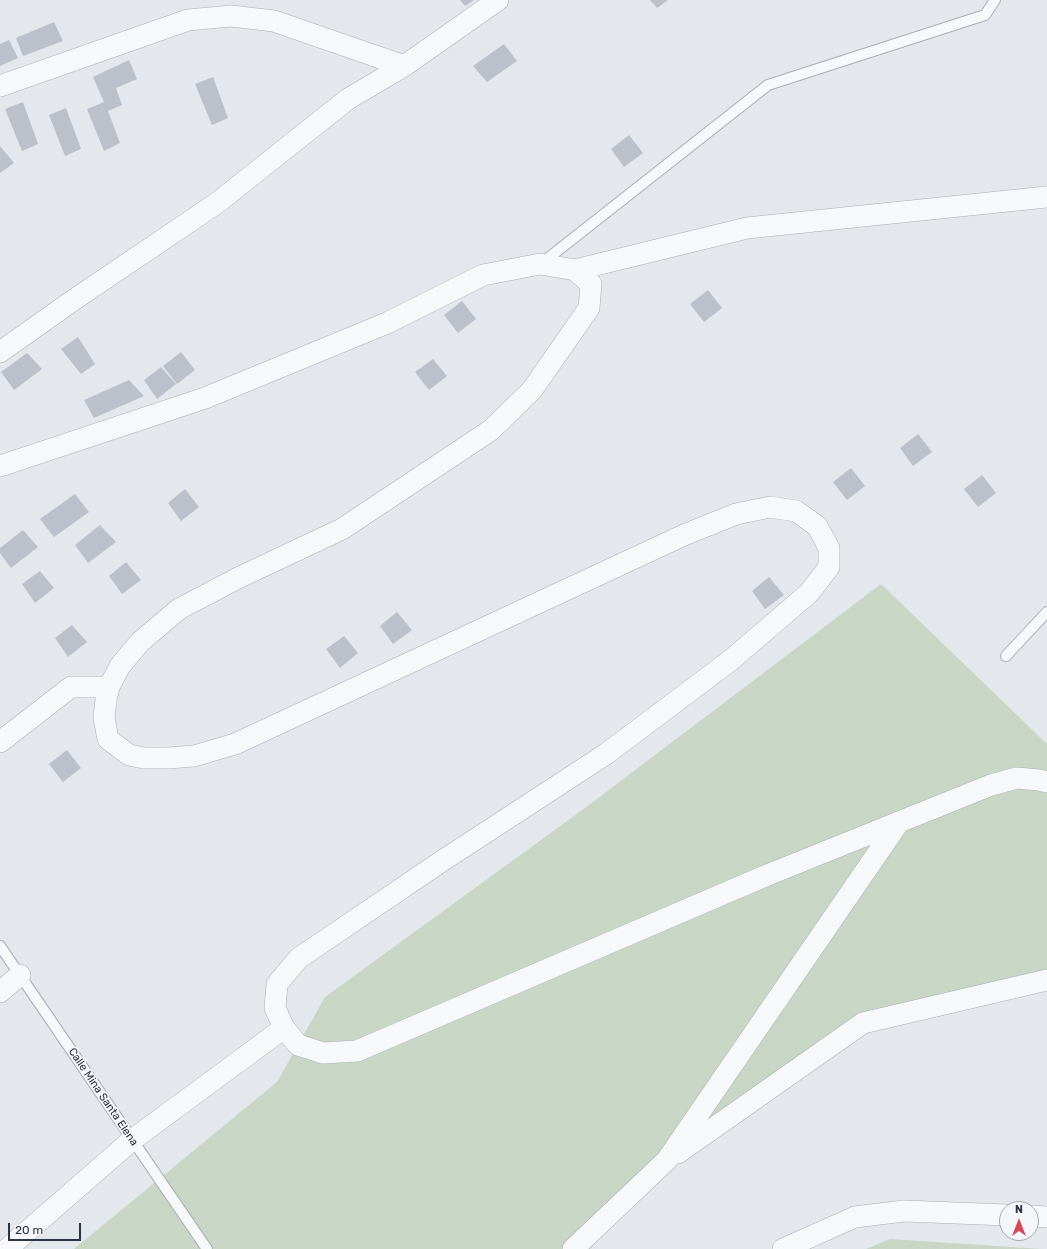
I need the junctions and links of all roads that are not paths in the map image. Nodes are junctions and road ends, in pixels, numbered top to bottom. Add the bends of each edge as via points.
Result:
1 (498, 0) edge
2 (995, 0) edge
3 (404, 66) junction
4 (0, 86) edge
5 (1047, 197) edge
6 (540, 264) junction
7 (575, 270) junction
8 (0, 352) edge
9 (0, 466) edge
10 (1047, 612) edge
11 (1006, 656) dead end
12 (109, 687) junction
13 (0, 742) edge
14 (1047, 782) edge
15 (899, 822) junction
16 (0, 946) edge
17 (20, 975) junction
18 (1047, 980) edge
19 (0, 992) edge
20 (284, 1028) junction
21 (132, 1140) junction
22 (667, 1160) junction
23 (999, 1216) edge
24 (7, 1249) edge
25 (207, 1249) edge
26 (573, 1249) edge
27 (783, 1249) edge

1 - 3 street
2 - 6 lane via 985,15 768,86
3 - 4 street via 274,21 231,16 188,20
3 - 8 street via 348,99 217,203
5 - 7 street via 747,228
6 - 7 street
6 - 9 street via 483,275 387,323 205,398
7 - 12 street via 591,284 589,308 532,390 491,430 342,529 179,609 140,642 120,666
10 - 11 lane
12 - 13 street via 71,687
12 - 20 street via 104,718 108,739 129,755 144,758 194,756 235,744 684,535 736,514 770,507 796,511 817,526 829,548 828,567 809,593 731,660 606,754 299,958 277,984 275,1008
14 - 15 street via 1017,778 991,785
15 - 20 street via 765,876 357,1051 323,1053 298,1045
15 - 22 street
16 - 17 lane, Calle Mina Santa Elena
17 - 19 street
17 - 21 lane, Calle Mina Santa Elena
18 - 22 street via 863,1023
20 - 21 street
21 - 24 street
21 - 25 lane, Calle Mina Santa Elena
22 - 26 street
23 - 27 street via 904,1211 855,1216

